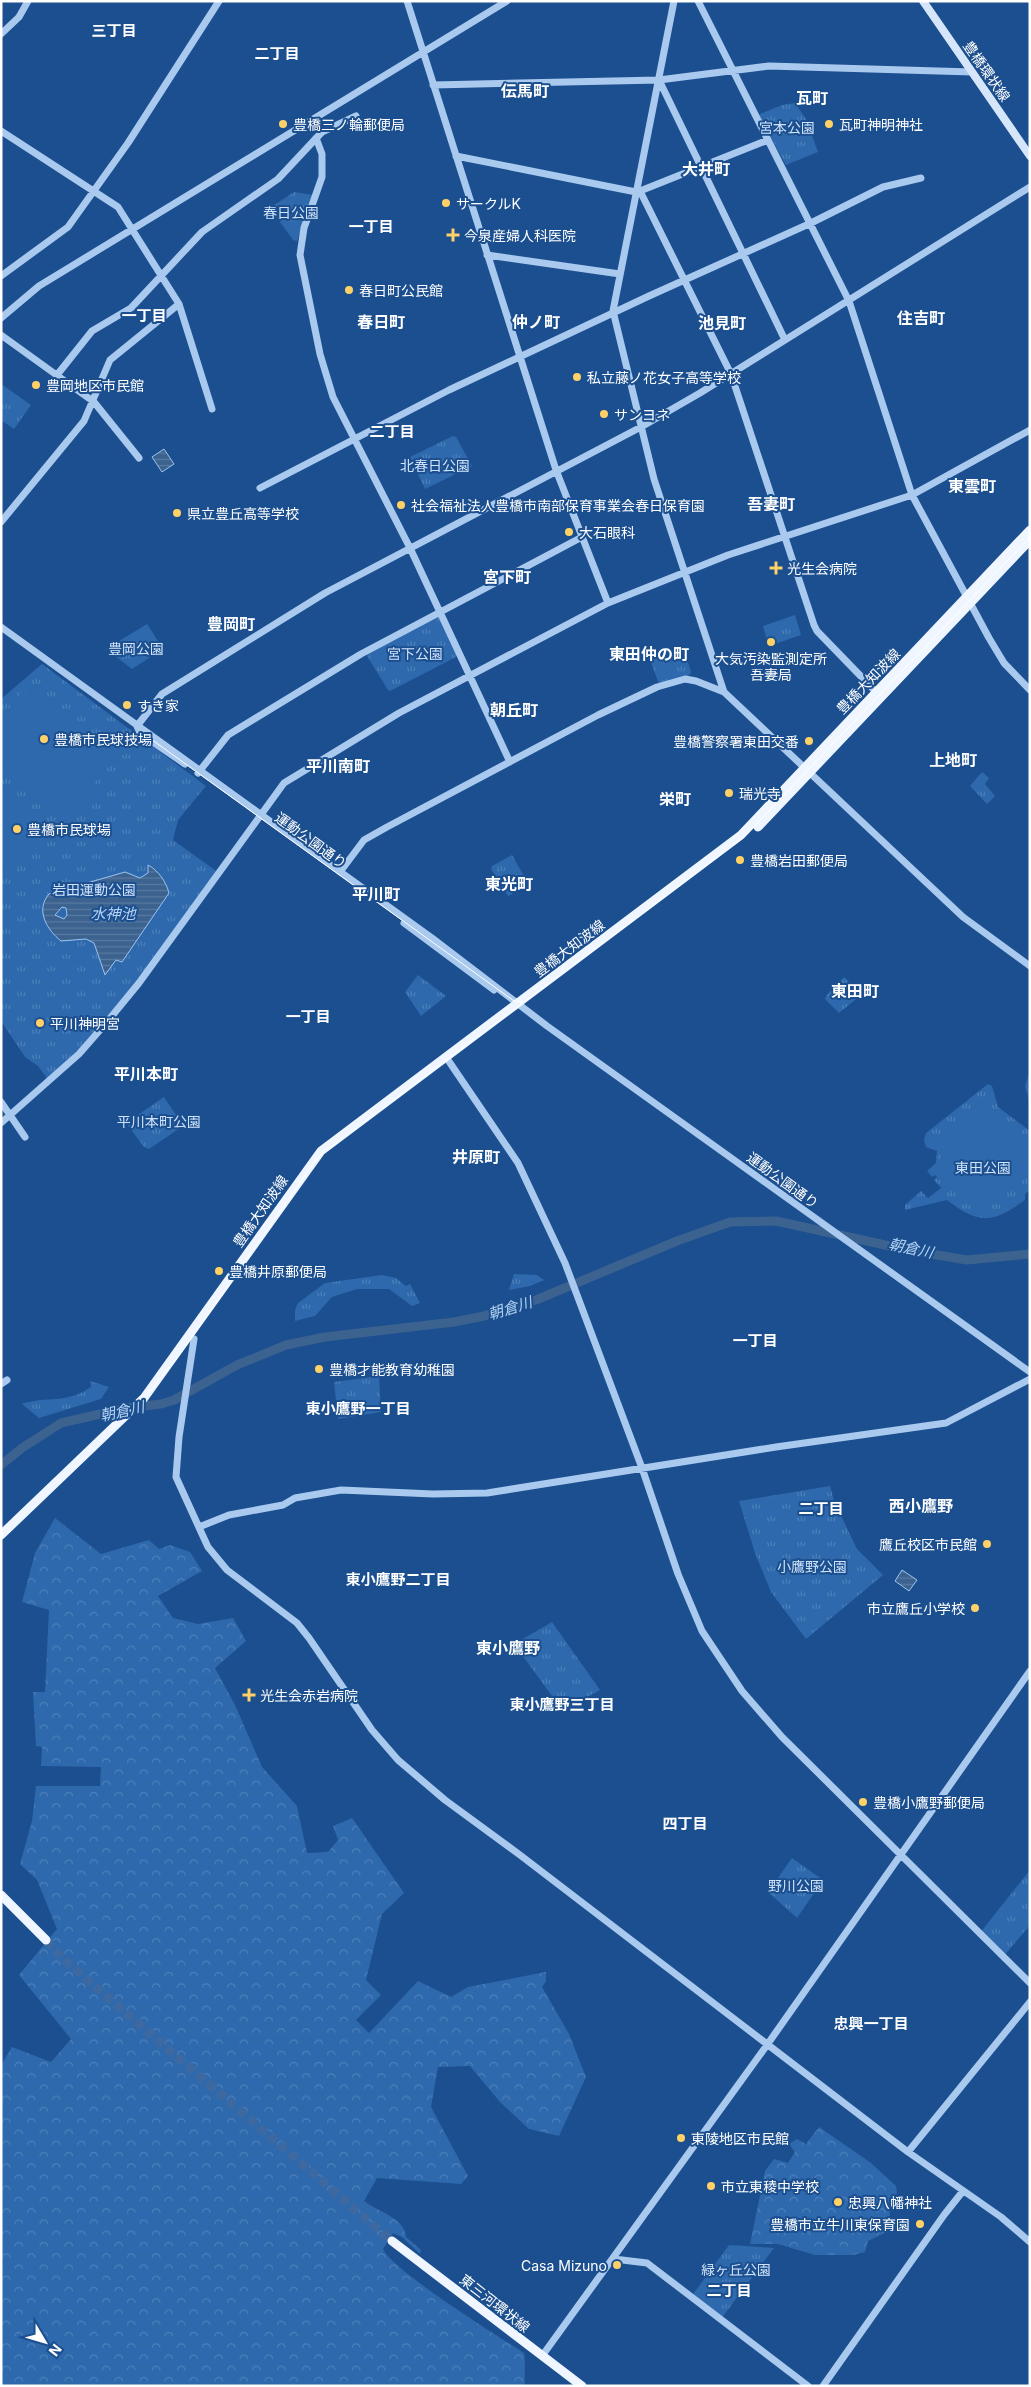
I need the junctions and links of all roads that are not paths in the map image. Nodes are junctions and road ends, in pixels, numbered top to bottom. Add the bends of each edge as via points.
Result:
1 (28, 1) edge
2 (219, 1) edge
3 (406, 1) edge
4 (507, 1) edge
5 (674, 1) edge
6 (698, 1) edge
7 (923, 1) edge
8 (1, 34) edge
9 (423, 52) junction
10 (733, 69) junction
11 (972, 72) junction
12 (659, 80) junction
13 (433, 85) junction
14 (356, 116) dead end
15 (1, 131) edge
16 (316, 138) junction
17 (768, 140) junction
18 (456, 156) junction
19 (1030, 156) edge
20 (702, 166) junction
21 (921, 178) dead end
22 (1030, 187) edge
23 (94, 191) junction
24 (638, 191) junction
25 (810, 223) junction
26 (132, 229) junction
27 (744, 254) junction
28 (487, 255) junction
29 (620, 274) junction
30 (161, 275) junction
31 (1, 276) edge
32 (684, 280) junction
33 (849, 301) junction
34 (179, 304) junction
35 (614, 313) junction
36 (1, 318) edge
37 (1, 335) edge
38 (784, 340) junction
39 (520, 357) junction
40 (731, 374) junction
41 (57, 376) junction
42 (94, 402) junction
43 (212, 409) dead end
44 (641, 427) junction
45 (1030, 430) edge
46 (355, 440) junction
47 (139, 458) dead end
48 (556, 470) junction
49 (260, 488) dead end
50 (912, 495) junction
51 (1, 522) edge
52 (1030, 530) edge
53 (582, 537) junction
54 (785, 538) junction
55 (1030, 540) edge
56 (410, 548) junction
57 (684, 572) junction
58 (968, 600) junction
59 (608, 603) junction
60 (440, 612) junction
61 (1, 628) edge
62 (470, 676) junction
63 (1030, 690) edge
64 (724, 692) junction
65 (878, 695) junction
66 (137, 726) junction
67 (510, 762) junction
68 (807, 770) junction
69 (199, 772) junction
70 (260, 816) junction
71 (340, 872) junction
72 (1030, 966) edge
73 (519, 1005) junction
74 (448, 1059) junction
75 (1, 1102) edge
76 (10, 1115) junction
77 (1, 1123) edge
78 (25, 1137) dead end
79 (194, 1339) junction
80 (1030, 1372) edge
81 (1030, 1380) edge
82 (144, 1398) junction
83 (642, 1468) junction
84 (199, 1527) junction
85 (1, 1535) edge
86 (1030, 1671) edge
87 (901, 1855) junction
88 (1, 1887) edge
89 (1, 1895) edge
90 (21, 1914) junction
91 (46, 1940) tunnel mouth
92 (1030, 1983) edge
93 (1030, 2002) edge
94 (768, 2045) junction
95 (908, 2152) junction
96 (963, 2191) junction
97 (392, 2241) tunnel mouth
98 (1030, 2242) edge
99 (614, 2259) junction
100 (542, 2356) junction
101 (582, 2386) edge
102 (808, 2386) edge
103 (823, 2386) edge

1 - 8 street via 19,18
2 - 23 street via 128,144
3 - 9 street
4 - 9 street
5 - 12 street
6 - 10 street
7 - 11 main road, 豊橋環状線
9 - 13 street
9 - 26 street
10 - 11 street via 769,66
10 - 12 street
10 - 17 street
11 - 19 main road, 豊橋環状線
12 - 13 street
12 - 20 street
12 - 24 street
13 - 18 street
14 - 16 street via 331,126
15 - 23 street
16 - 30 street via 278,179 202,232
16 - 46 street via 322,154 322,177 304,228 300,255 320,354 333,397
17 - 20 street
17 - 25 street
18 - 24 street
18 - 28 street
20 - 24 street
20 - 27 street
21 - 25 street via 883,187
22 - 33 street
23 - 26 street via 118,207
23 - 31 street via 64,231
24 - 29 street
24 - 32 street
25 - 27 street
25 - 33 street
26 - 30 street
26 - 36 street via 39,286
27 - 32 street
27 - 38 street
28 - 29 street
28 - 39 street
29 - 35 street
30 - 34 street
30 - 41 street via 131,308 92,332
32 - 35 street
32 - 40 street
33 - 38 street
33 - 50 street
34 - 42 street via 110,360
34 - 43 street
35 - 39 street
35 - 44 street
37 - 41 street
38 - 40 street
39 - 46 street
39 - 48 street
40 - 44 street
40 - 54 street
41 - 42 street
42 - 47 street
42 - 51 street via 84,421
44 - 48 street
44 - 57 street
45 - 50 street
46 - 49 street
46 - 56 street
48 - 53 street
48 - 56 street
50 - 54 street
50 - 58 street
52 - 58 main road, 豊橋大知波線
53 - 59 street
53 - 60 street
54 - 57 street
54 - 65 street via 817,631
55 - 58 main road, 豊橋大知波線
56 - 60 street
56 - 66 street via 325,593 162,694
57 - 59 street
57 - 64 street
58 - 63 street via 1004,663
58 - 65 main road, 豊橋大知波線
59 - 62 street
60 - 62 street
60 - 69 street via 360,654 228,735
61 - 66 street, 運動公園通り
62 - 67 street
62 - 70 street via 399,713 284,783
64 - 67 street via 685,679 657,687
64 - 68 street
65 - 68 main road, 豊橋大知波線
66 - 69 street, 運動公園通り
67 - 71 street via 364,840
68 - 72 street via 963,917
68 - 73 main road, 豊橋大知波線 via 741,843
69 - 70 street, 運動公園通り
70 - 71 street, 運動公園通り
70 - 73 street, 運動公園通り
70 - 76 street via 107,1022 79,1054
71 - 73 street, 運動公園通り
73 - 74 main road, 豊橋大知波線
73 - 80 street, 運動公園通り
74 - 79 main road, 豊橋大知波線 via 318,1162
74 - 82 main road, 豊橋大知波線 via 323,1149 314,1159
74 - 83 street via 518,1163 570,1274
75 - 76 street
76 - 77 street
76 - 78 street
79 - 82 main road, 豊橋大知波線 via 152,1393
79 - 84 street via 176,1477
81 - 83 street via 946,1423
82 - 85 main road, 豊橋大知波線
83 - 84 street via 487,1493 341,1490 229,1515
83 - 87 street via 678,1574 707,1639 742,1691 782,1737
84 - 94 street via 208,1547 227,1570 303,1630 372,1730 412,1772
86 - 87 street
87 - 92 street
87 - 94 street
88 - 90 main road
89 - 90 main road
90 - 91 main road
93 - 95 street
94 - 95 street
94 - 99 street
95 - 96 street
96 - 98 street
96 - 103 street
97 - 100 main road, 東三河環状線
99 - 100 street
99 - 102 street via 646,2263
100 - 101 main road, 東三河環状線

